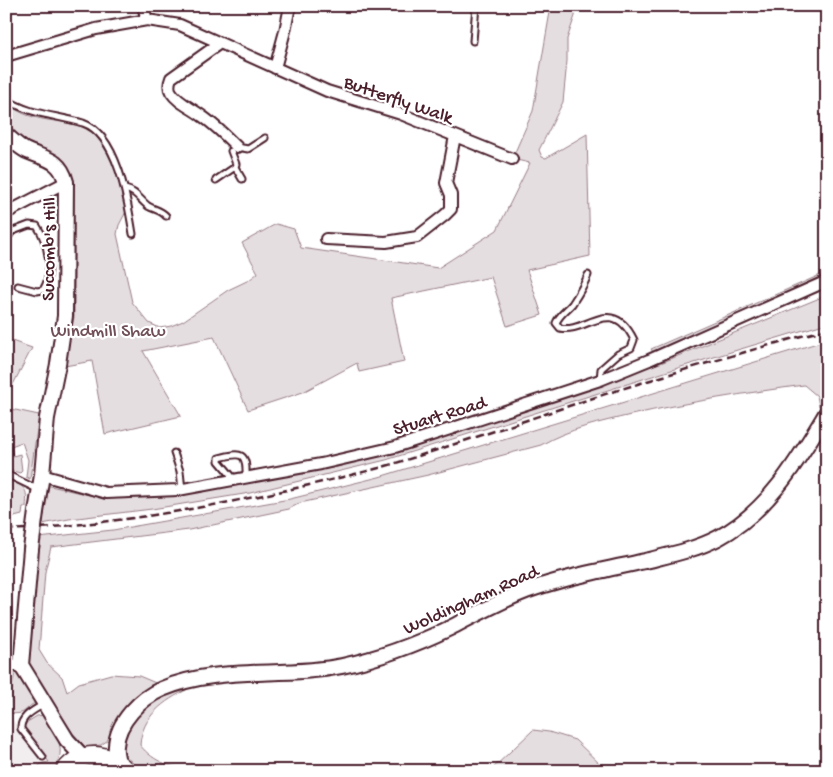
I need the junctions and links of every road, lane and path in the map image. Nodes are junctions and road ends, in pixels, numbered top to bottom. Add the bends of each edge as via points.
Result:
1 (143, 6) edge
2 (290, 6) edge
3 (476, 6) edge
4 (147, 20) junction
5 (473, 41) dead end
6 (220, 43) junction
7 (6, 56) edge
8 (274, 68) junction
9 (6, 99) edge
10 (6, 135) edge
11 (455, 136) junction
12 (265, 138) dead end
13 (237, 147) junction
14 (512, 159) dead end
15 (235, 167) junction
16 (242, 179) dead end
17 (216, 180) dead end
18 (66, 182) junction
19 (125, 189) junction
20 (6, 213) edge
21 (166, 216) dead end
22 (7, 234) edge
23 (133, 234) dead end
24 (326, 239) dead end
25 (588, 275) dead end
26 (827, 281) edge
27 (18, 286) dead end
28 (600, 380) junction
29 (827, 412) edge
30 (174, 452) dead end
31 (6, 474) edge
32 (42, 475) junction
33 (246, 478) junction
34 (235, 480) junction
35 (40, 490) junction
36 (182, 490) junction
37 (6, 665) edge
38 (21, 666) junction
39 (45, 704) junction
40 (118, 735) junction
41 (67, 740) junction
42 (89, 756) junction
43 (43, 757) dead end
44 (122, 767) edge
45 (66, 769) edge

1 - 4 street
2 - 8 street
3 - 5 lane
4 - 6 street, Butterfly Walk via 180,25
4 - 7 street, Butterfly Walk via 96,29
6 - 8 street, Butterfly Walk
6 - 13 street via 171,78 168,85 179,101 200,114
8 - 11 street, Butterfly Walk via 327,91 401,114
9 - 19 lane via 36,114 94,129 104,138
10 - 18 street, Succomb's Hill via 25,150 54,162
11 - 14 street, Butterfly Walk
11 - 24 street via 446,183 451,195 451,209 445,215 417,237 386,242
12 - 13 lane via 248,149
13 - 15 lane
15 - 16 lane
15 - 17 lane
18 - 20 street
18 - 32 street, Succomb's Hill via 65,316 47,418
19 - 21 lane
19 - 23 lane
22 - 27 lane via 29,225 37,226 48,259 43,290
25 - 28 lane via 556,323 566,330 596,318 611,319 628,327 634,340 631,348 600,368
26 - 28 street, Stuart Road
28 - 33 street, Stuart Road via 395,447
29 - 40 street, Woldingham Road via 772,494 748,517 717,539 674,554 560,580 524,592 408,647 373,659 315,670 199,679 167,687 142,701 131,712
30 - 36 lane
31 - 35 lane
32 - 35 street, Succomb's Hill
32 - 36 street, Stuart Road via 106,493
33 - 34 street, Stuart Road
33 - 34 lane via 247,462 242,455 238,453 219,458
34 - 36 street, Stuart Road
35 - 38 street, Succomb's Hill, bridge via 31,549
37 - 38 street
38 - 39 street
39 - 41 street
39 - 43 lane via 20,724
40 - 42 street, Woldingham Road via 106,748
40 - 44 street, Woldingham Road via 116,746
41 - 42 street
41 - 45 street
42 - 44 highway via 103,756
42 - 45 highway

